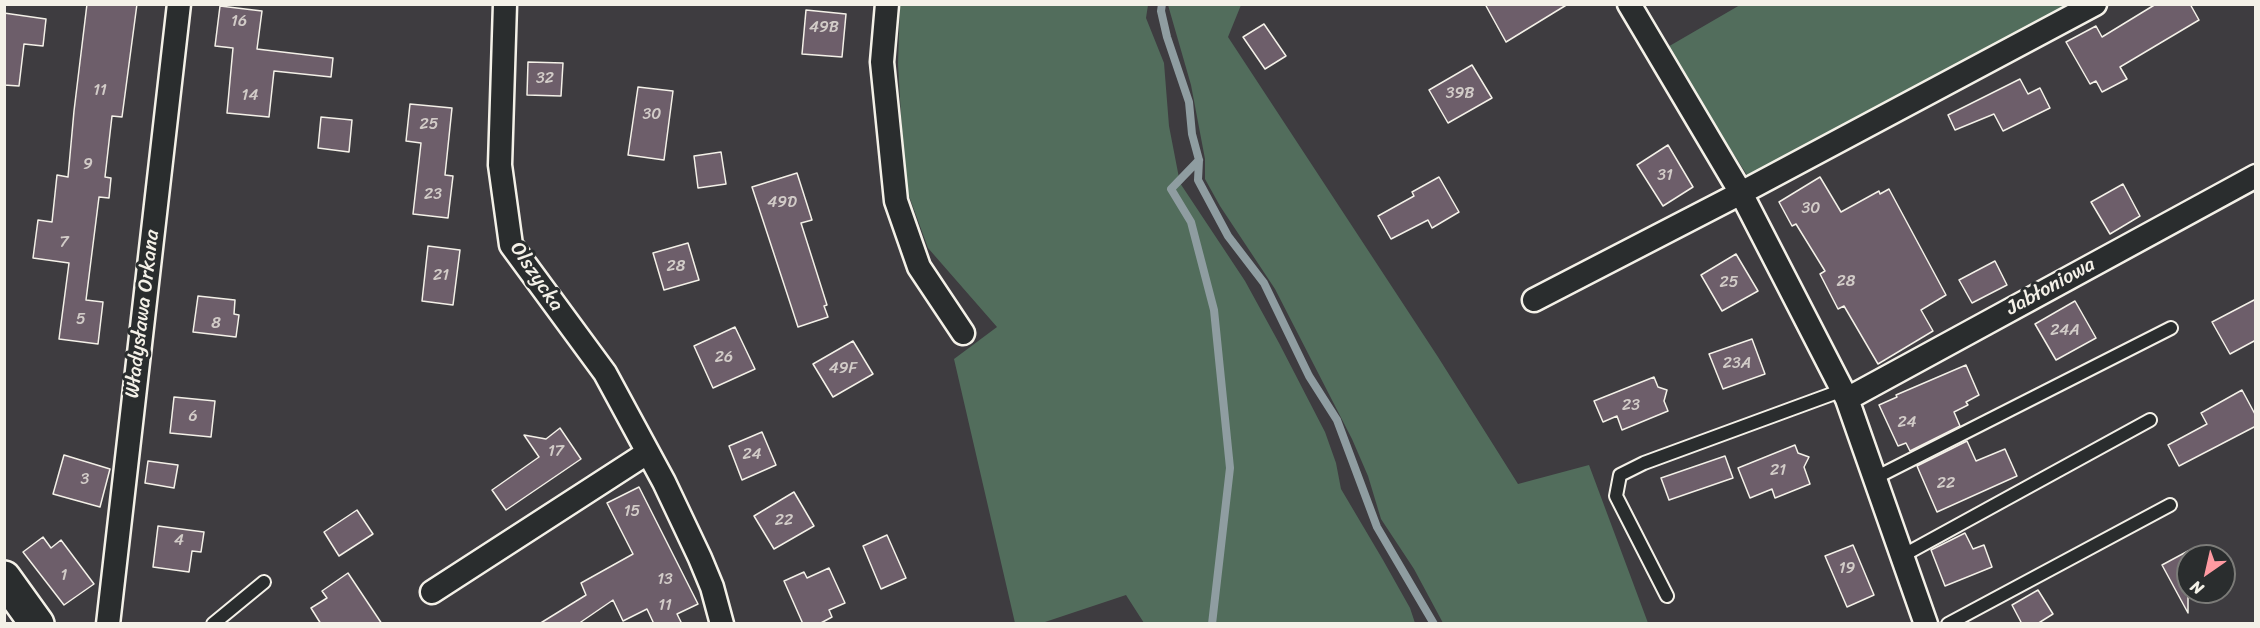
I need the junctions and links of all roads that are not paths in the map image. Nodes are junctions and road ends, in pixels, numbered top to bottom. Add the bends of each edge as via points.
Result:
1 (179, 4) edge
2 (505, 4) edge
3 (887, 4) edge
4 (1629, 4) edge
5 (2095, 4) edge
6 (2256, 176) edge
7 (1741, 193) junction
8 (1534, 300) dead end
9 (2171, 328) dead end
10 (963, 333) dead end
11 (1845, 395) junction
12 (2150, 420) dead end
13 (647, 453) junction
14 (1875, 478) junction
15 (2170, 505) dead end
16 (1902, 556) junction
17 (4, 578) edge
18 (264, 582) dead end
19 (432, 592) dead end
20 (1667, 596) dead end
21 (720, 623) edge
22 (36, 624) edge
23 (108, 624) edge
24 (213, 624) edge
25 (1926, 624) edge
26 (1948, 624) edge

1 - 23 street, Władysława Orkana
2 - 13 street, Olszycka via 500,165 511,245 605,373
3 - 10 street via 882,63 896,201 919,267
4 - 7 street
5 - 7 street
6 - 11 street, Jabłoniowa
7 - 8 street
7 - 11 street
9 - 14 lane
11 - 14 street
11 - 20 lane via 1644,463 1620,475 1616,496
12 - 16 lane
13 - 19 street
13 - 21 street, Olszycka via 700,558
14 - 16 street
15 - 26 lane
16 - 25 street
17 - 22 street
18 - 24 lane

